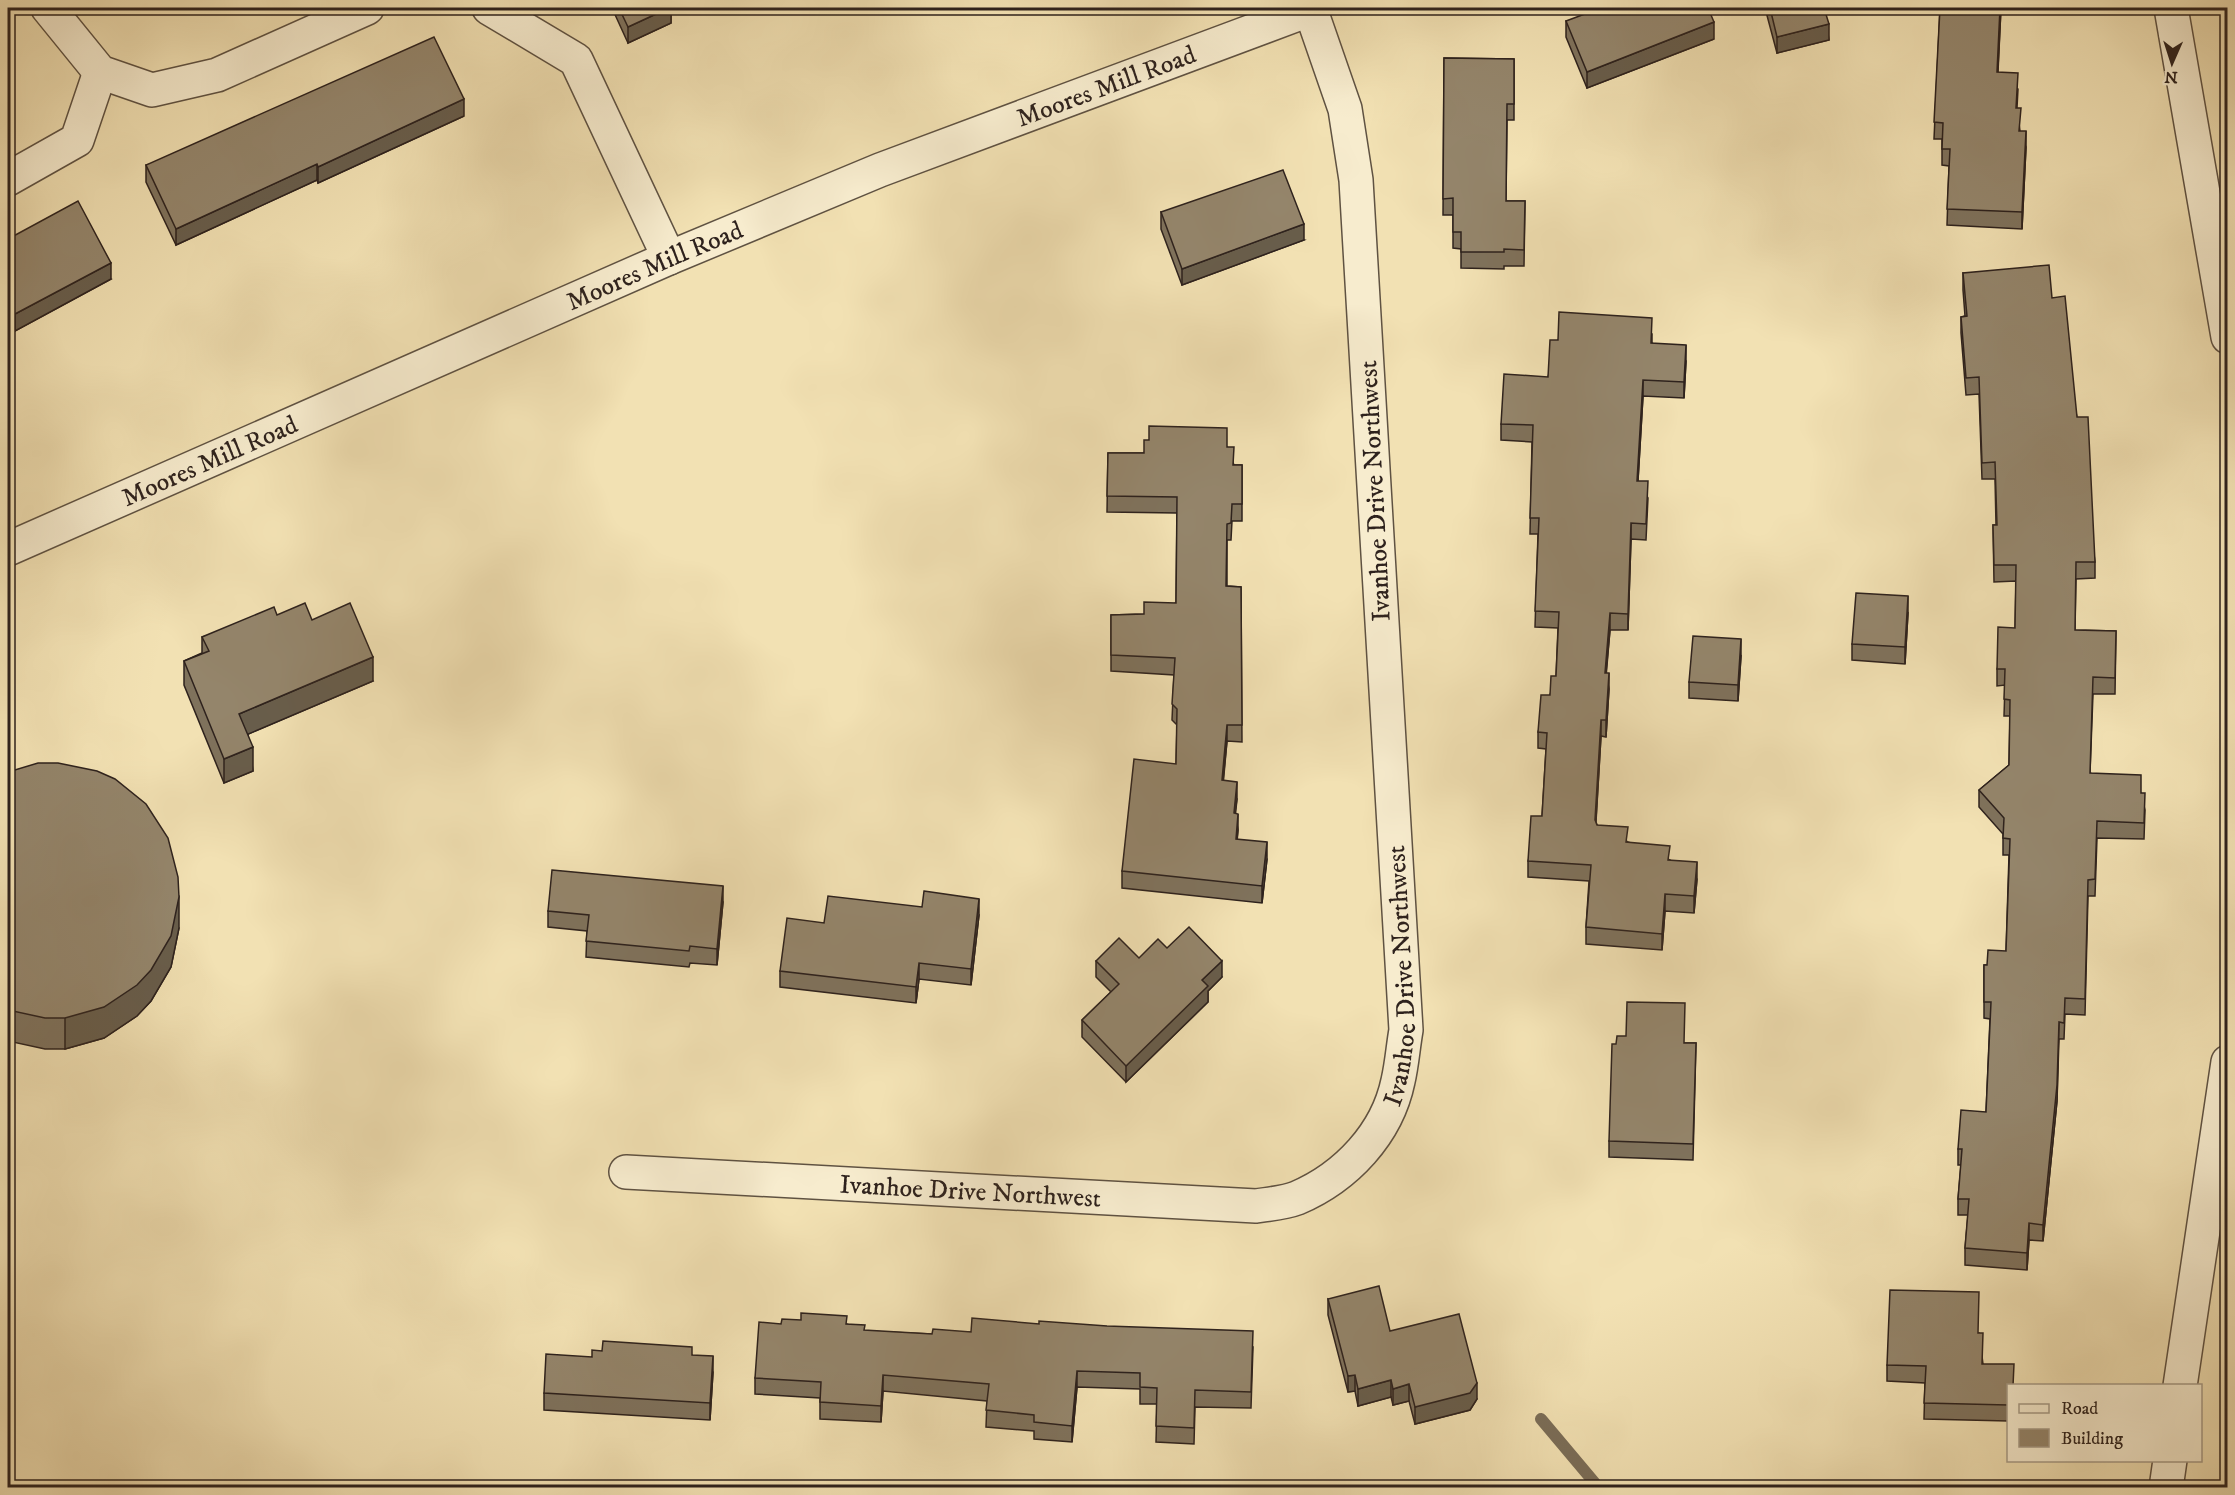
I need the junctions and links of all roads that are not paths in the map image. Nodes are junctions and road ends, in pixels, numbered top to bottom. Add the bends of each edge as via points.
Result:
1 (48, 8) edge
2 (367, 8) edge
3 (489, 8) edge
4 (1312, 8) edge
5 (2171, 8) edge
6 (100, 72) junction
7 (8, 179) edge
8 (669, 258) junction
9 (2228, 337) edge
10 (8, 549) edge
11 (2228, 1062) edge
12 (626, 1172) dead end
13 (2181, 1384) edge
14 (2170, 1462) edge
15 (2166, 1488) edge

1 - 6 street
2 - 6 street via 217,75 152,90
3 - 8 street via 576,60
4 - 8 street, Moores Mill Road via 880,170
4 - 12 street, Ivanhoe Drive Northwest via 1345,109 1357,192 1406,1030 1398,1083 1380,1126 1357,1158 1330,1181 1294,1198 1256,1206
5 - 9 street
6 - 7 street via 77,140
8 - 10 street, Moores Mill Road
11 - 13 street
14 - 15 street

